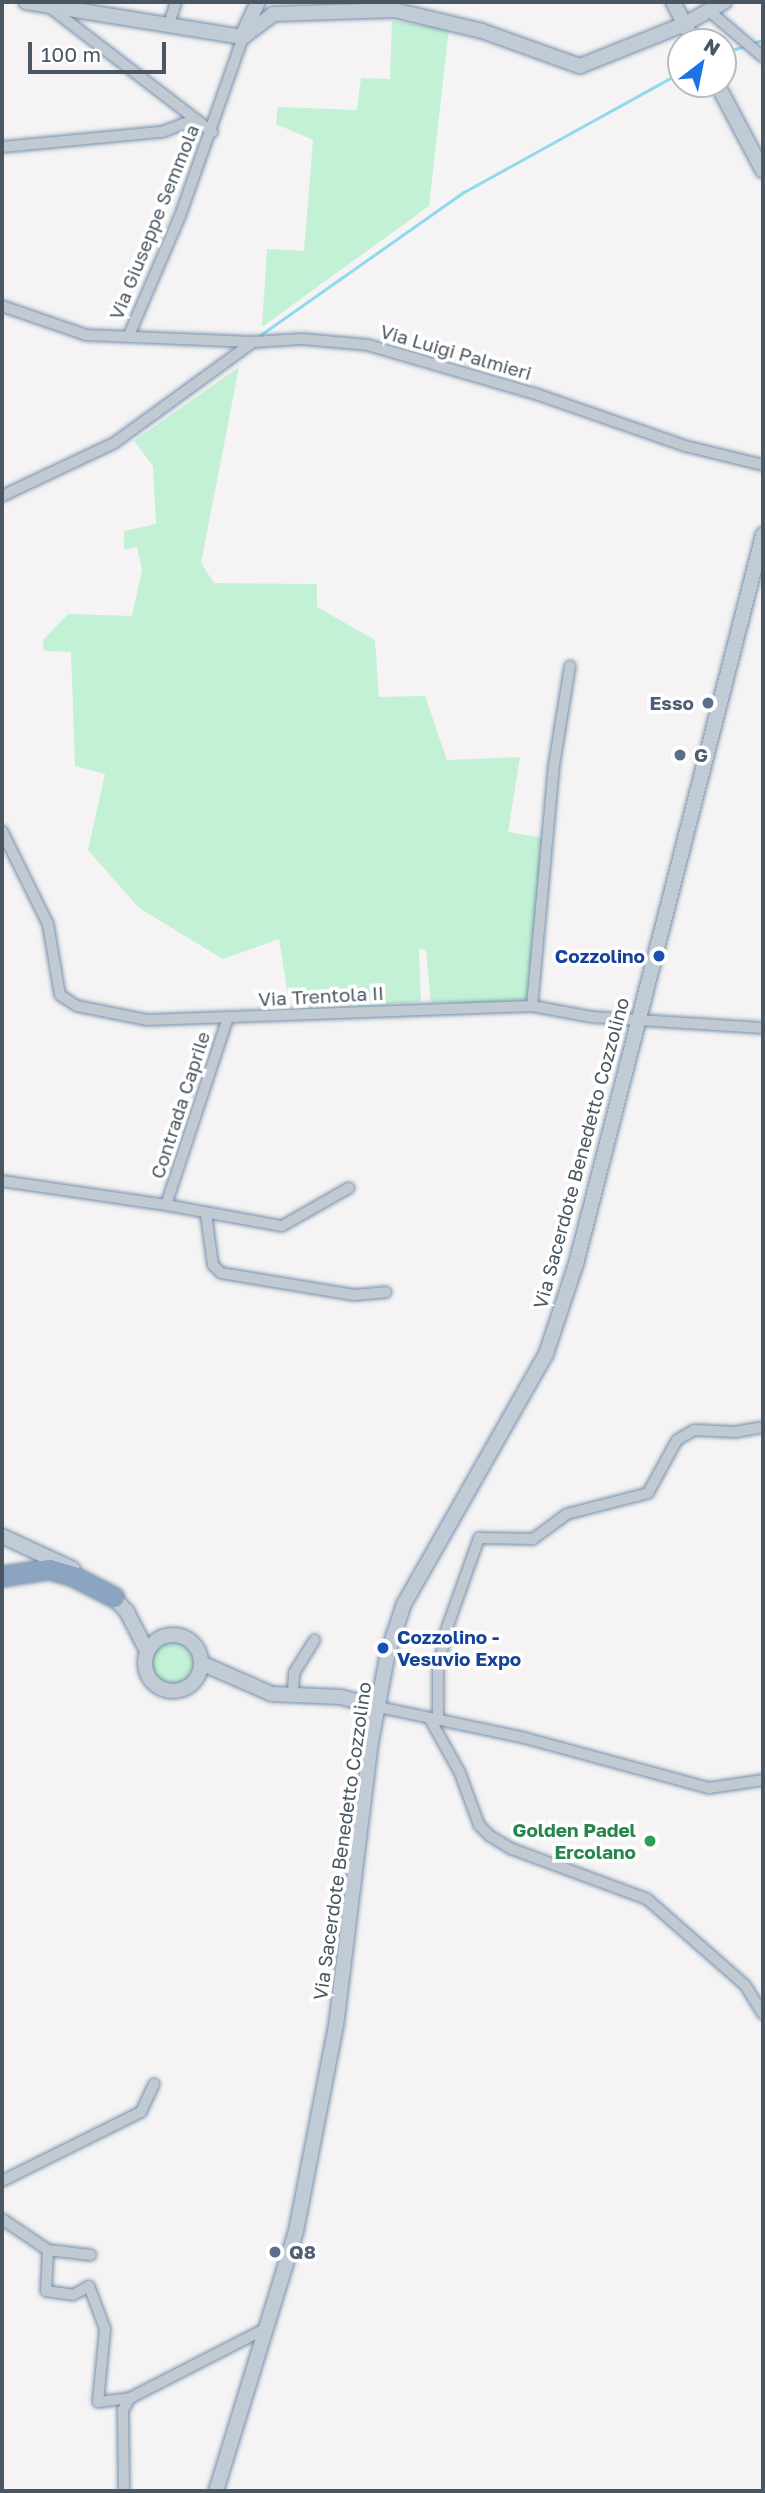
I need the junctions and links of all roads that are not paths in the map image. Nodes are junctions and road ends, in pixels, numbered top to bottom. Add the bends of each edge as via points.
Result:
1 (26, 2) edge
2 (176, 2) edge
3 (258, 2) edge
4 (673, 2) edge
5 (724, 2) edge
6 (48, 6) junction
7 (708, 10) junction
8 (169, 24) junction
9 (685, 24) junction
10 (687, 28) edge
11 (243, 37) junction
12 (763, 57) edge
13 (724, 98) edge
14 (196, 119) junction
15 (212, 132) junction
16 (2, 148) edge
17 (763, 171) edge
18 (2, 306) edge
19 (129, 335) junction
20 (253, 342) junction
21 (763, 465) edge
22 (2, 496) edge
23 (763, 535) edge
24 (570, 666) dead end
25 (2, 831) edge
26 (532, 1006) junction
27 (228, 1018) junction
28 (636, 1019) junction
29 (763, 1028) edge
30 (2, 1181) edge
31 (349, 1188) dead end
32 (166, 1205) junction
33 (206, 1214) junction
34 (386, 1292) dead end
35 (763, 1427) edge
36 (2, 1536) edge
37 (2, 1576) edge
38 (114, 1597) junction
39 (127, 1612) junction
40 (163, 1636) junction
41 (315, 1640) dead end
42 (147, 1651) junction
43 (201, 1663) junction
44 (216, 1673) junction
45 (196, 1678) junction
46 (293, 1693) junction
47 (378, 1707) junction
48 (434, 1719) junction
49 (763, 1780) edge
50 (763, 2014) edge
51 (154, 2084) dead end
52 (2, 2181) edge
53 (2, 2219) edge
54 (48, 2250) junction
55 (91, 2255) dead end
56 (265, 2329) junction
57 (130, 2398) junction
58 (124, 2491) edge
59 (216, 2491) edge

1 - 6 main road
2 - 8 street
3 - 11 main road, Via Giuseppe Semmola
4 - 9 main road
5 - 7 main road
6 - 8 main road
6 - 14 street
7 - 9 main road
7 - 12 street
8 - 11 main road
9 - 10 main road
9 - 11 main road via 580,66 482,31 394,10 273,14
11 - 15 street, Via Giuseppe Semmola
13 - 17 main road
14 - 15 street
14 - 16 street via 162,132
15 - 19 street, Via Giuseppe Semmola
18 - 19 street, Via Giuseppe Semmola via 86,335
19 - 20 street, Via Luigi Palmieri
20 - 21 street, Via Luigi Palmieri via 302,339 368,345 536,394 685,446
20 - 22 street via 114,443
23 - 28 main road, Via Sacerdote Benedetto Cozzolino
24 - 26 street via 554,765
25 - 27 street, Via Trentola II via 48,924 60,995 66,1003 147,1020
26 - 27 street, Via Trentola II
26 - 28 street, Via Trentola II
27 - 32 street, Contrada Caprile
28 - 29 street, Via Trentola II
28 - 47 main road, Via Sacerdote Benedetto Cozzolino via 576,1264 546,1354 404,1604 388,1652
30 - 32 street, Contrada Caprile
31 - 33 street via 282,1226
32 - 33 street
33 - 34 street via 213,1265 222,1273 354,1295
35 - 48 street via 735,1432 694,1430 677,1440 648,1493 567,1514 533,1539 479,1538 447,1628
36 - 38 main road via 95,1580
37 - 38 highway via 49,1569
38 - 39 main road
39 - 40 main road
39 - 42 main road
40 - 42 main road
40 - 43 main road via 173,1634 193,1643
41 - 46 street via 295,1673
42 - 45 main road via 146,1671 159,1688 180,1690
43 - 44 main road
43 - 45 main road
44 - 45 main road
44 - 46 main road via 272,1694
46 - 47 main road via 341,1696
47 - 48 street
47 - 56 main road, Via Sacerdote Benedetto Cozzolino via 335,2026 296,2231
48 - 49 street via 709,1788
48 - 50 street via 480,1825 490,1836 512,1849 646,1899 745,1985
51 - 52 street via 141,2112
53 - 54 street
54 - 55 street
54 - 57 street via 46,2291 72,2295 89,2286 105,2329 98,2402
56 - 57 street
56 - 59 main road, Via Sacerdote Benedetto Cozzolino
57 - 58 street via 123,2410

